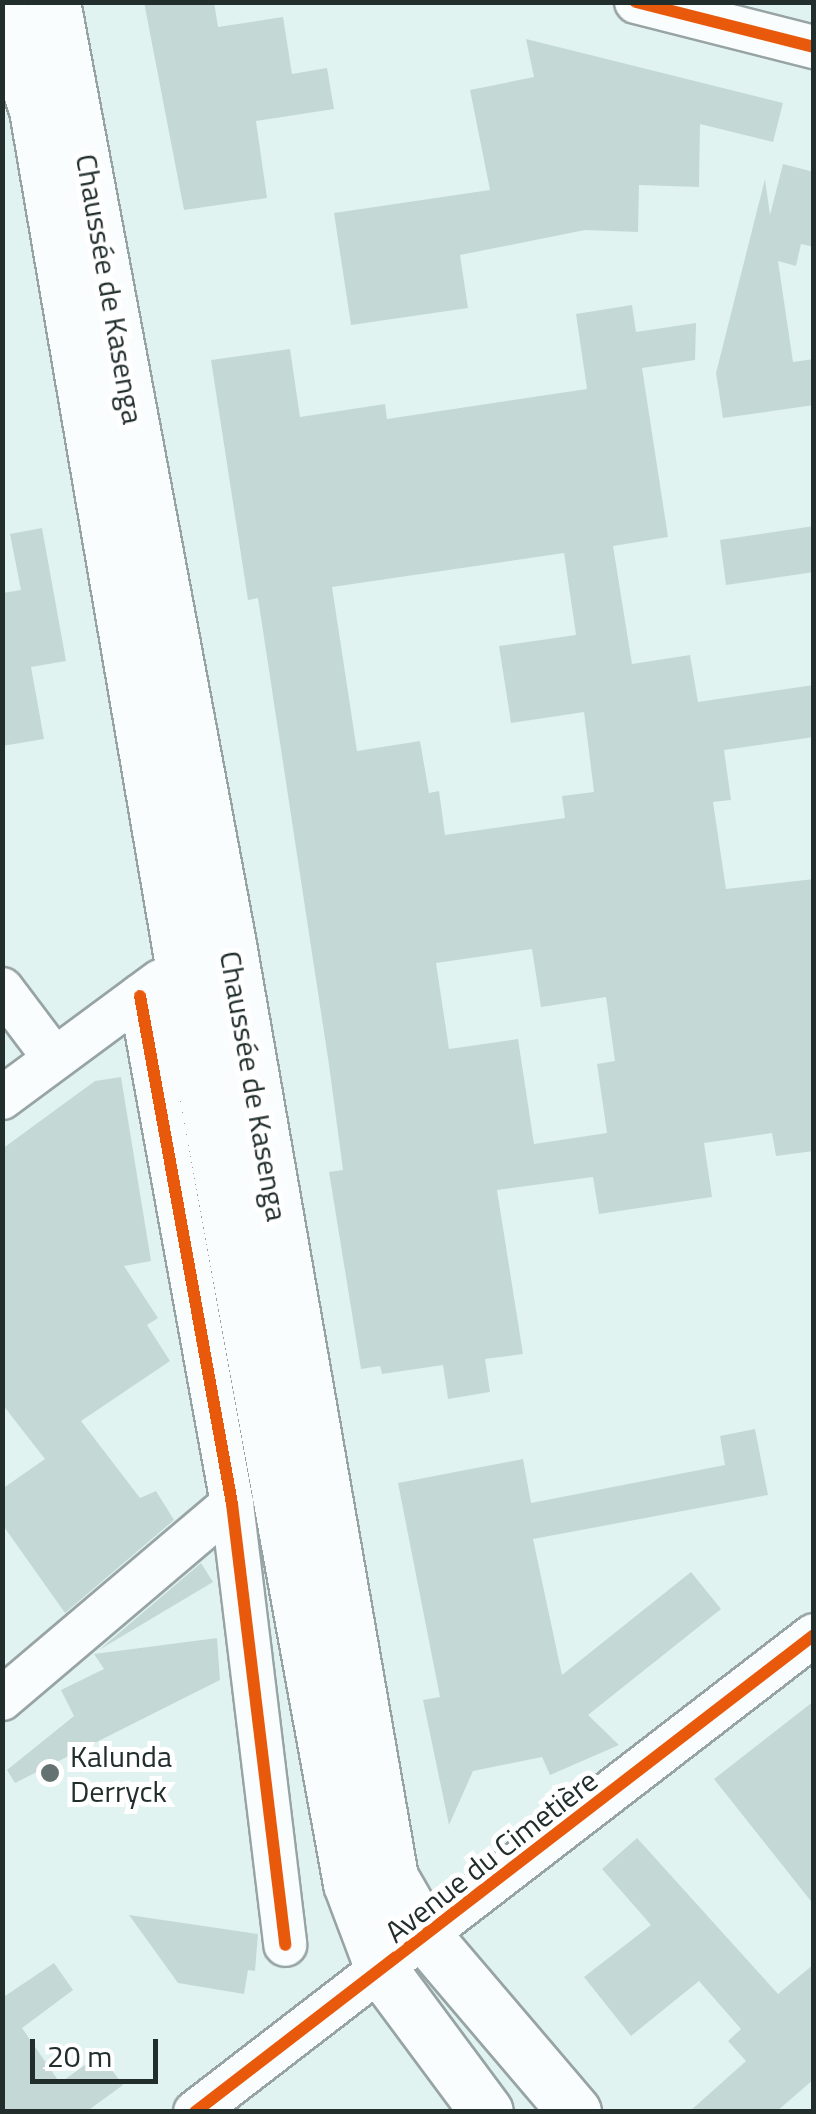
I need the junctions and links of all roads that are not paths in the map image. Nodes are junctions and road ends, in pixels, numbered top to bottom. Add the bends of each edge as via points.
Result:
1 (54, 2) edge
2 (636, 2) edge
3 (2, 9) edge
4 (814, 48) edge
5 (229, 940) junction
6 (182, 966) junction
7 (2, 989) edge
8 (140, 996) junction
9 (54, 1058) junction
10 (2, 1098) edge
11 (232, 1504) junction
12 (814, 1634) edge
13 (2, 1698) edge
14 (426, 1937) junction
15 (285, 1945) dead end
16 (383, 1972) junction
17 (195, 2112) edge
18 (487, 2112) edge
19 (575, 2112) edge

1 - 5 main road, Chaussée de Kasenga
2 - 4 street
3 - 6 main road, Chaussée de Kasenga via 36,110
5 - 6 street
5 - 14 main road, Chaussée de Kasenga via 376,1802 392,1878
6 - 8 street
6 - 16 main road, Chaussée de Kasenga via 335,1810 350,1884
7 - 9 street
8 - 9 street
8 - 11 street
9 - 10 street
11 - 13 street
11 - 15 street
12 - 14 street, Avenue du Cimetière
14 - 16 street, Avenue du Cimetière
14 - 19 main road, Chaussée de Kasenga
16 - 17 street, Avenue du Cimetière
16 - 18 main road, Chaussée de Kasenga

